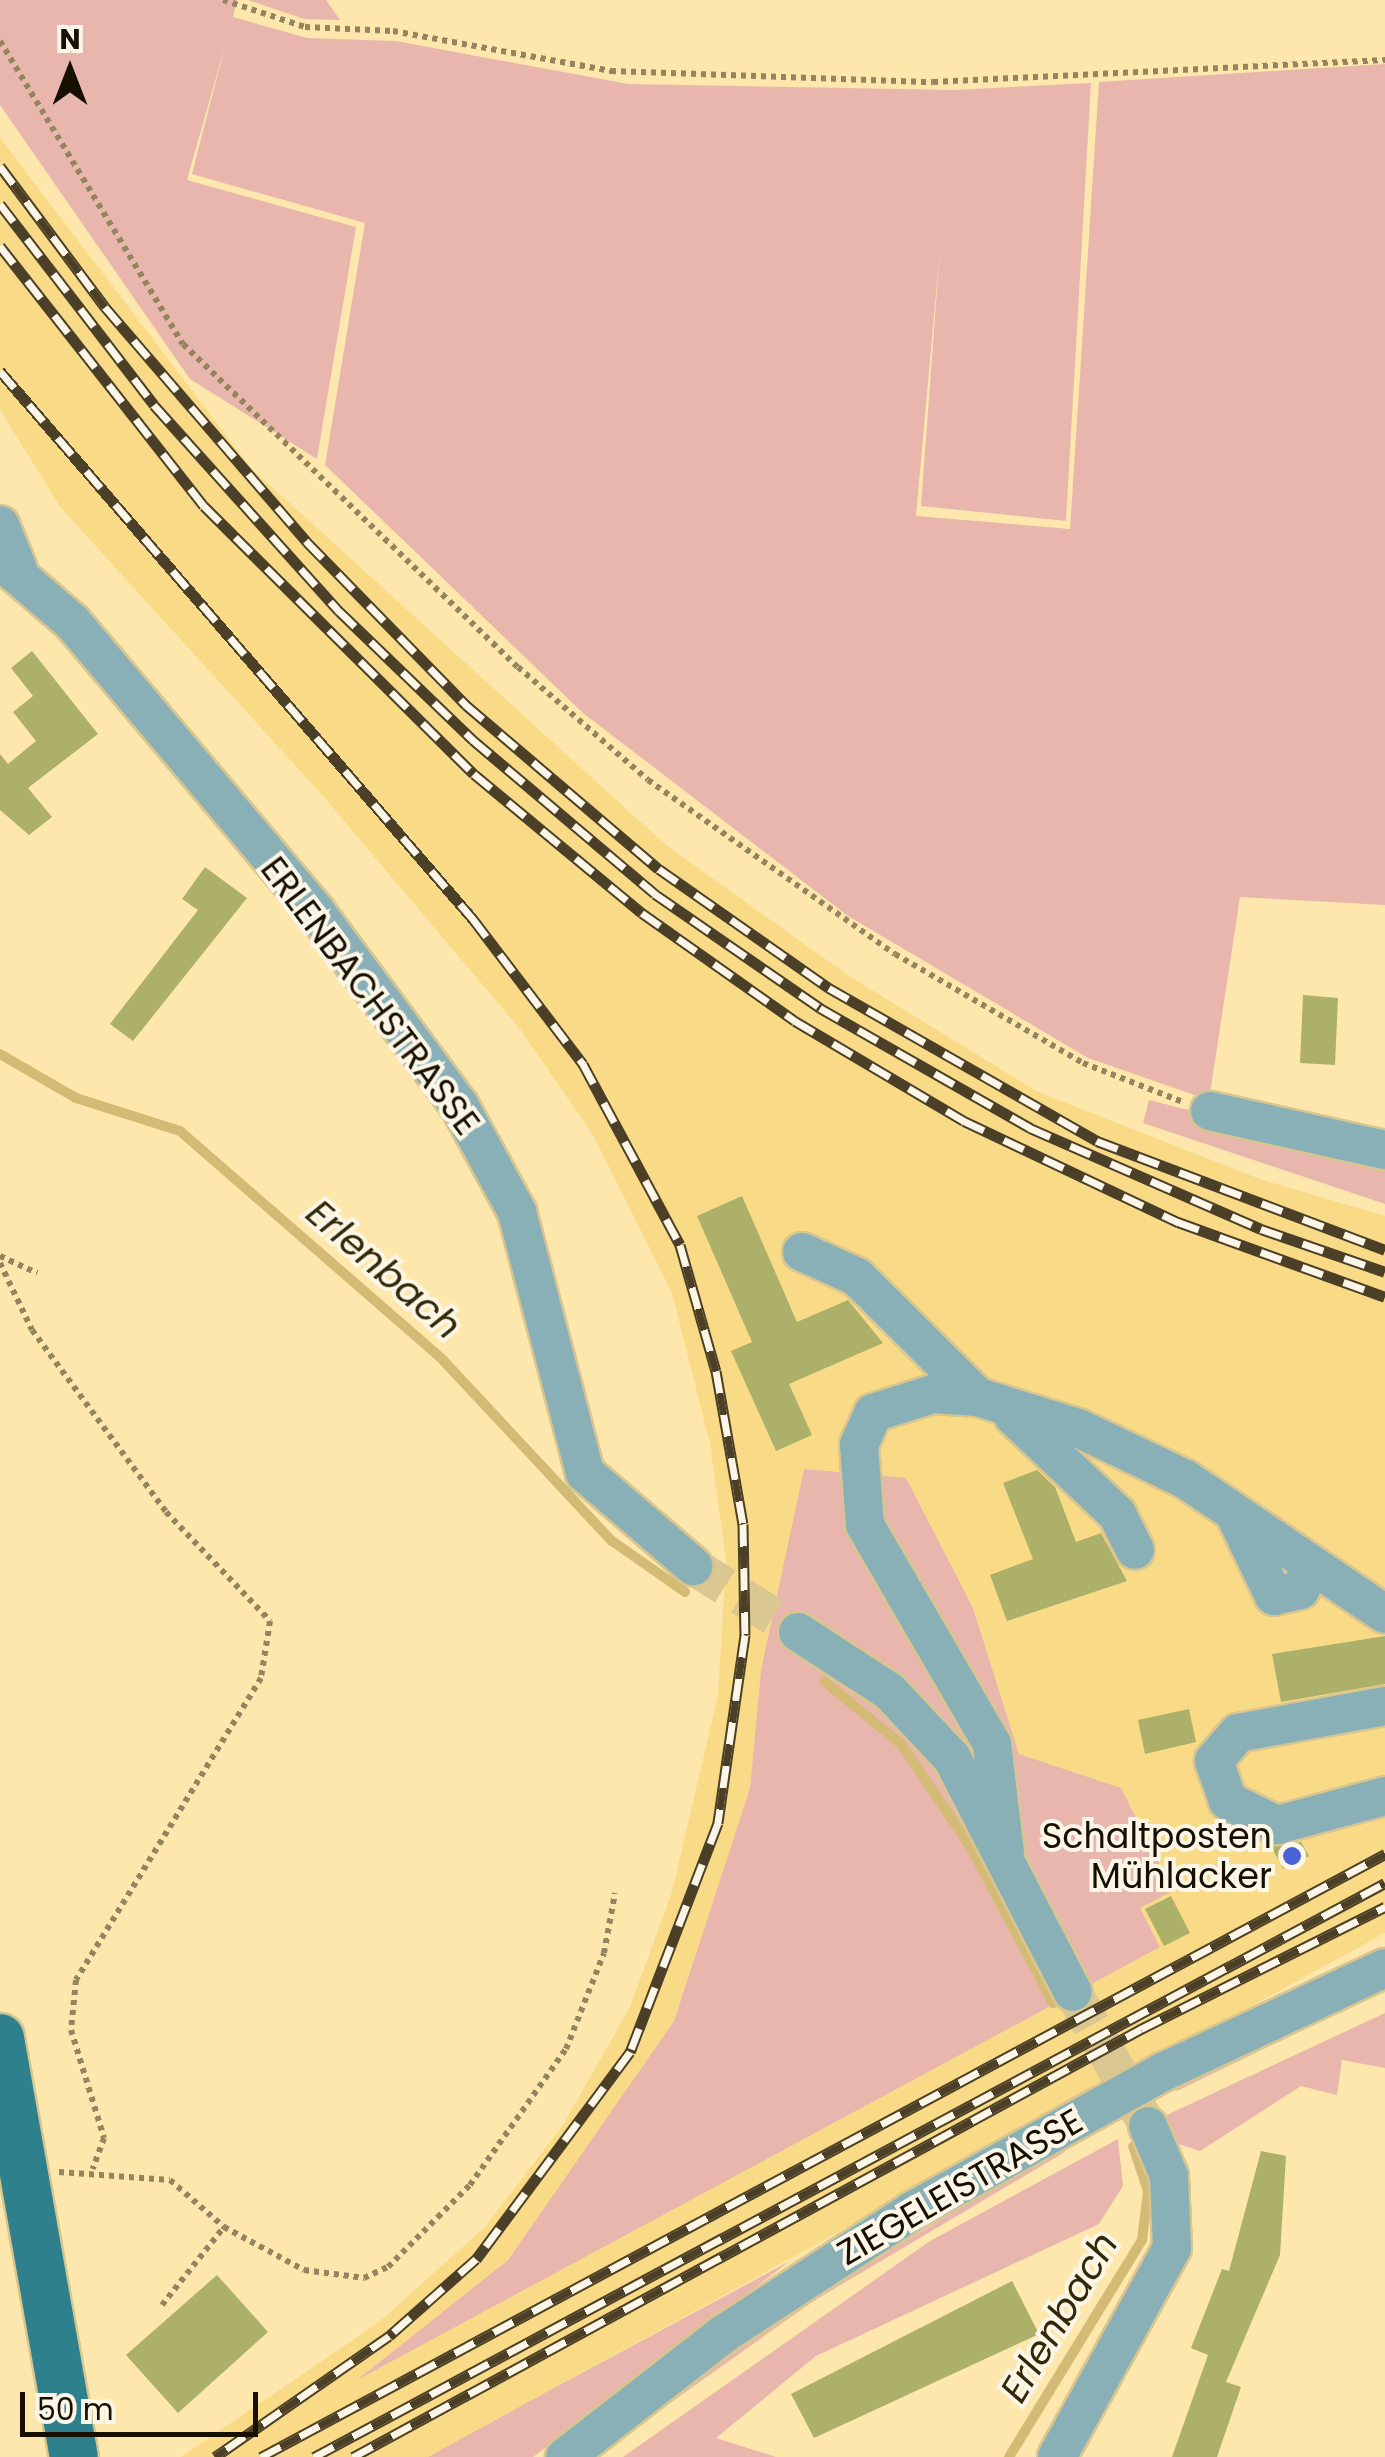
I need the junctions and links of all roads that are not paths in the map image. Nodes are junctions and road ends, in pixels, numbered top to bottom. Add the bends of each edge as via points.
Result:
1 (0, 525) edge
2 (9, 564) edge
3 (1210, 1111) road end
4 (1385, 1150) edge
5 (802, 1252) dead end
6 (991, 1402) junction
7 (1135, 1550) dead end
8 (694, 1566) tunnel mouth
9 (1385, 1614) edge
10 (798, 1632) tunnel mouth
11 (1385, 1706) edge
12 (1385, 1796) edge
13 (1005, 1853) junction
14 (1385, 1968) edge
15 (1073, 1992) tunnel mouth
16 (0, 2038) edge
17 (6, 2089) edge
18 (1148, 2126) tunnel mouth
19 (74, 2457) edge
20 (566, 2457) edge
21 (1058, 2457) edge

1 - 2 street, ERLENBACHSTRASSE
2 - 8 street, ERLENBACHSTRASSE via 316,912 459,1105 516,1212 585,1473
3 - 4 street
5 - 6 street via 857,1277
6 - 7 street via 1118,1514
6 - 9 street via 1117,1444
6 - 13 street via 933,1394 873,1413 856,1483 865,1526 992,1744
10 - 13 street via 890,1691 952,1758
11 - 12 street via 1238,1733 1214,1761 1228,1801 1277,1825
13 - 15 street
14 - 20 street, ZIEGELEISTRASSE via 1163,2072 912,2211 722,2335
16 - 17 main road
17 - 19 main road via 30,2176
18 - 21 street via 1169,2176 1172,2248

